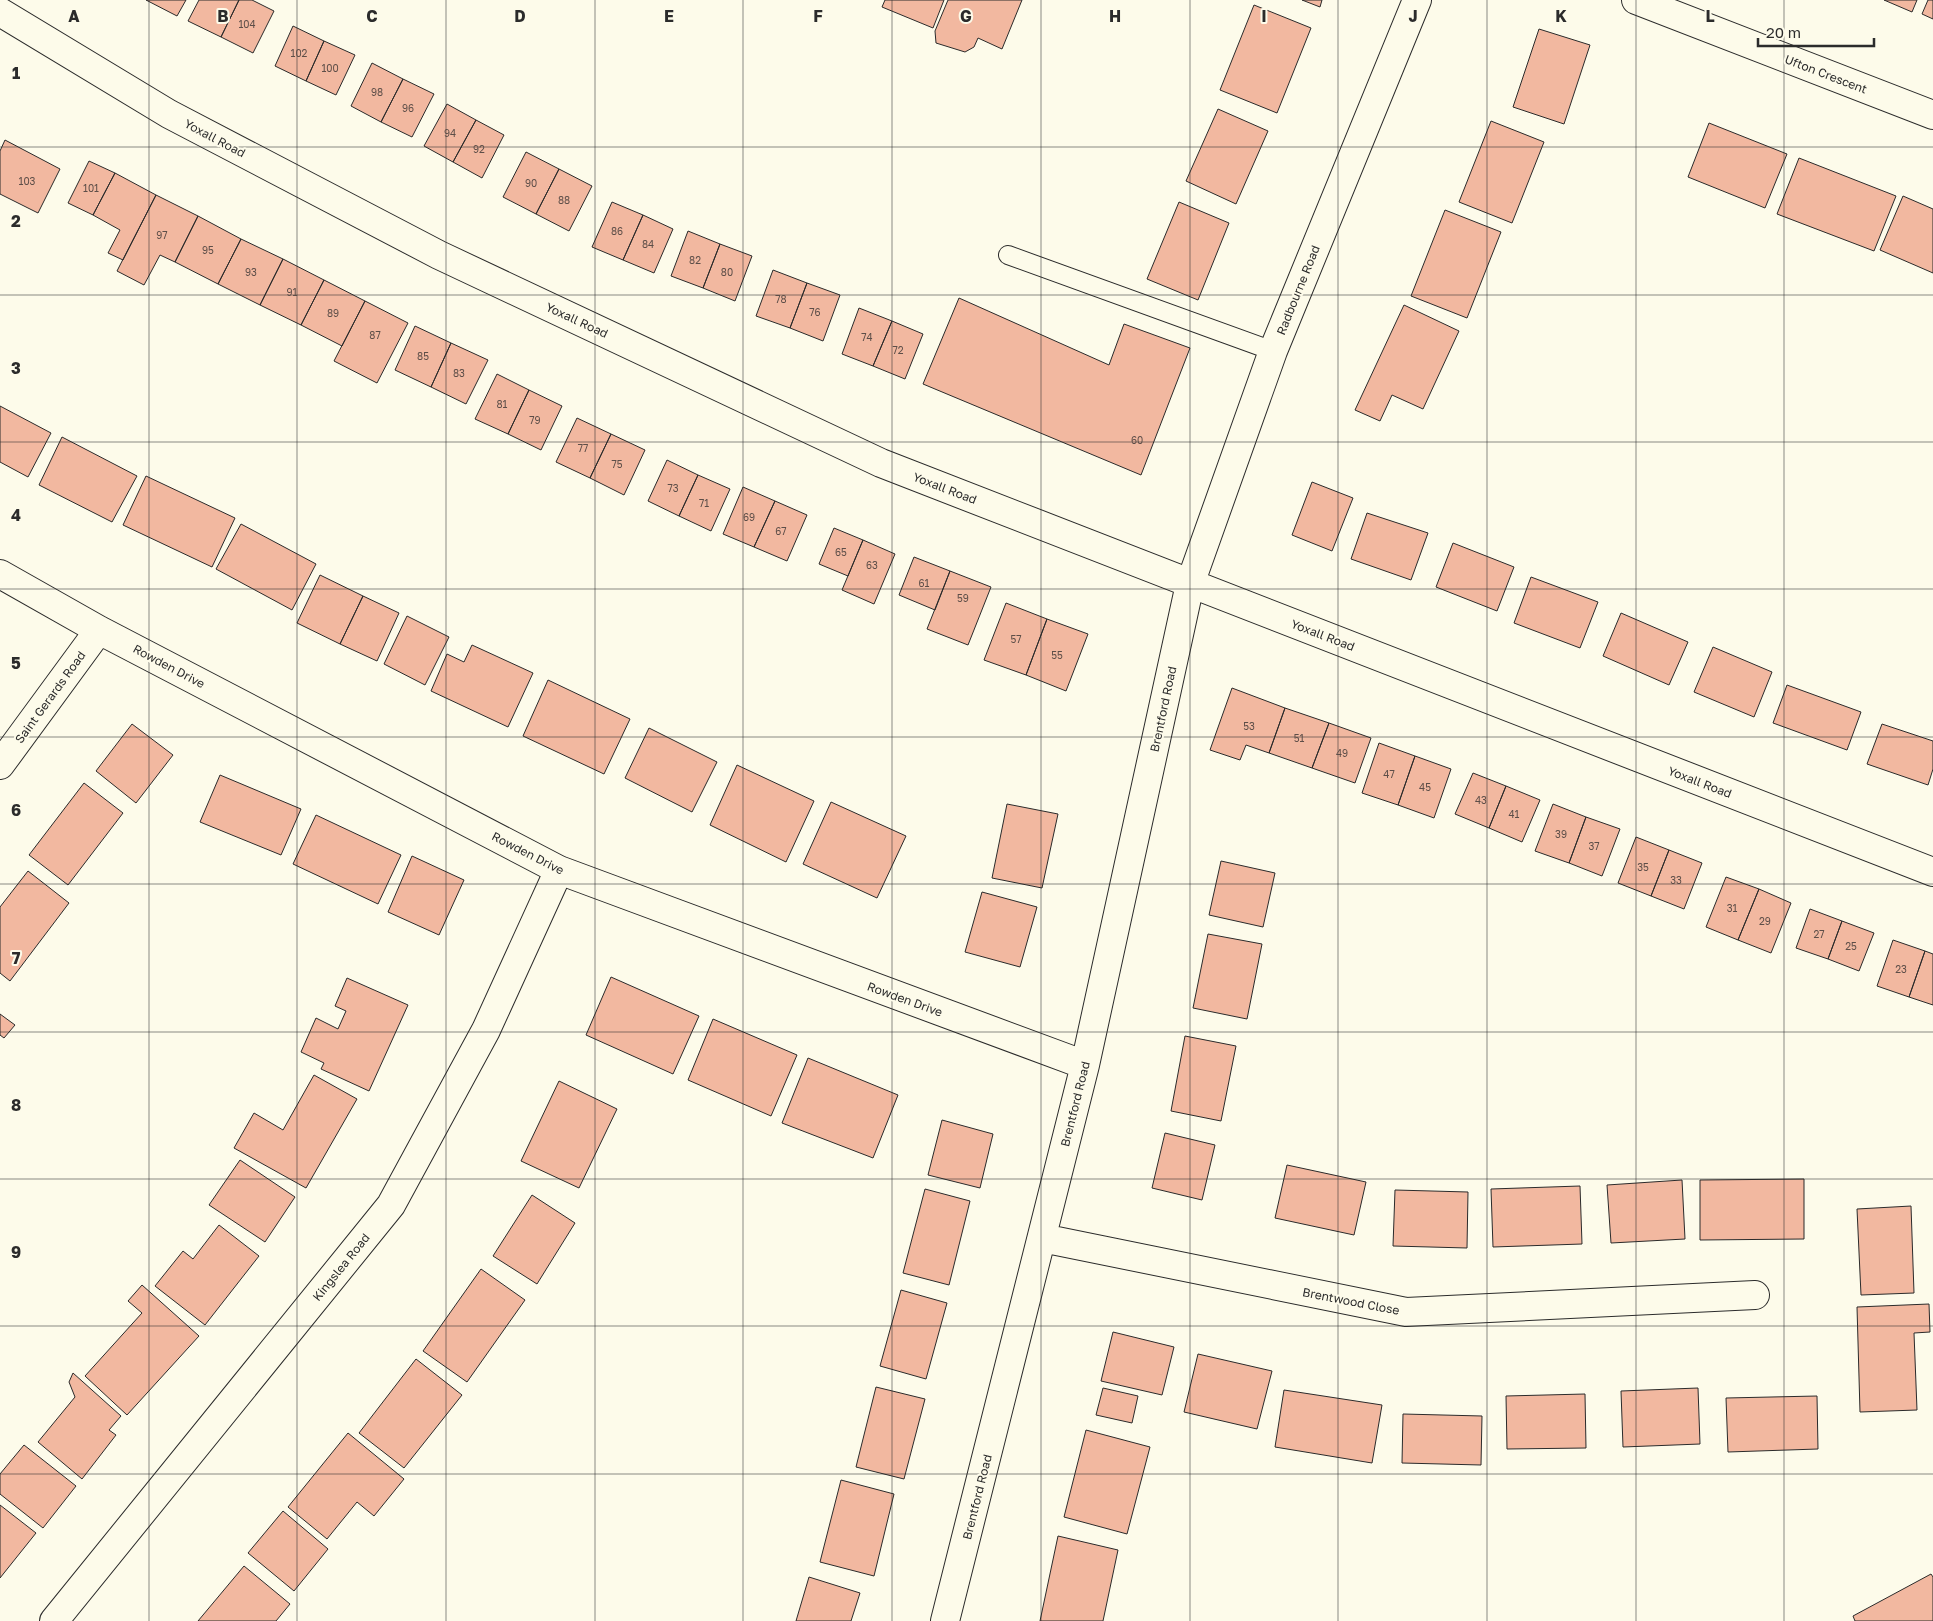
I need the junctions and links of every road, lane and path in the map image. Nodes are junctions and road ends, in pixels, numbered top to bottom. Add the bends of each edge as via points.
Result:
1 (1417, 0) edge
2 (1636, 0) edge
3 (1, 15) edge
4 (1933, 115) edge
5 (1008, 256) dead end
6 (1273, 351) junction
7 (0, 574) edge
8 (1190, 584) junction
9 (99, 630) junction
10 (0, 765) edge
11 (558, 870) junction
12 (1933, 872) edge
13 (1085, 1065) junction
14 (1042, 1238) junction
15 (1755, 1295) dead end
16 (54, 1621) edge
17 (945, 1621) edge

1 - 6 street, Radbourne Road
2 - 4 street, Ufton Crescent
3 - 8 street, Yoxall Road via 170,114 439,255 881,464
5 - 6 lane
6 - 8 street, Radbourne Road
7 - 9 street, Rowden Drive
8 - 12 street, Yoxall Road
8 - 13 street, Brentford Road
9 - 10 street, Saint Gerards Road
9 - 11 street, Rowden Drive
11 - 13 street, Rowden Drive
11 - 16 street, Kingslea Road via 486,1030 391,1205
13 - 14 street, Brentford Road
14 - 15 street, Brentwood Close via 1406,1312
14 - 17 street, Brentford Road

